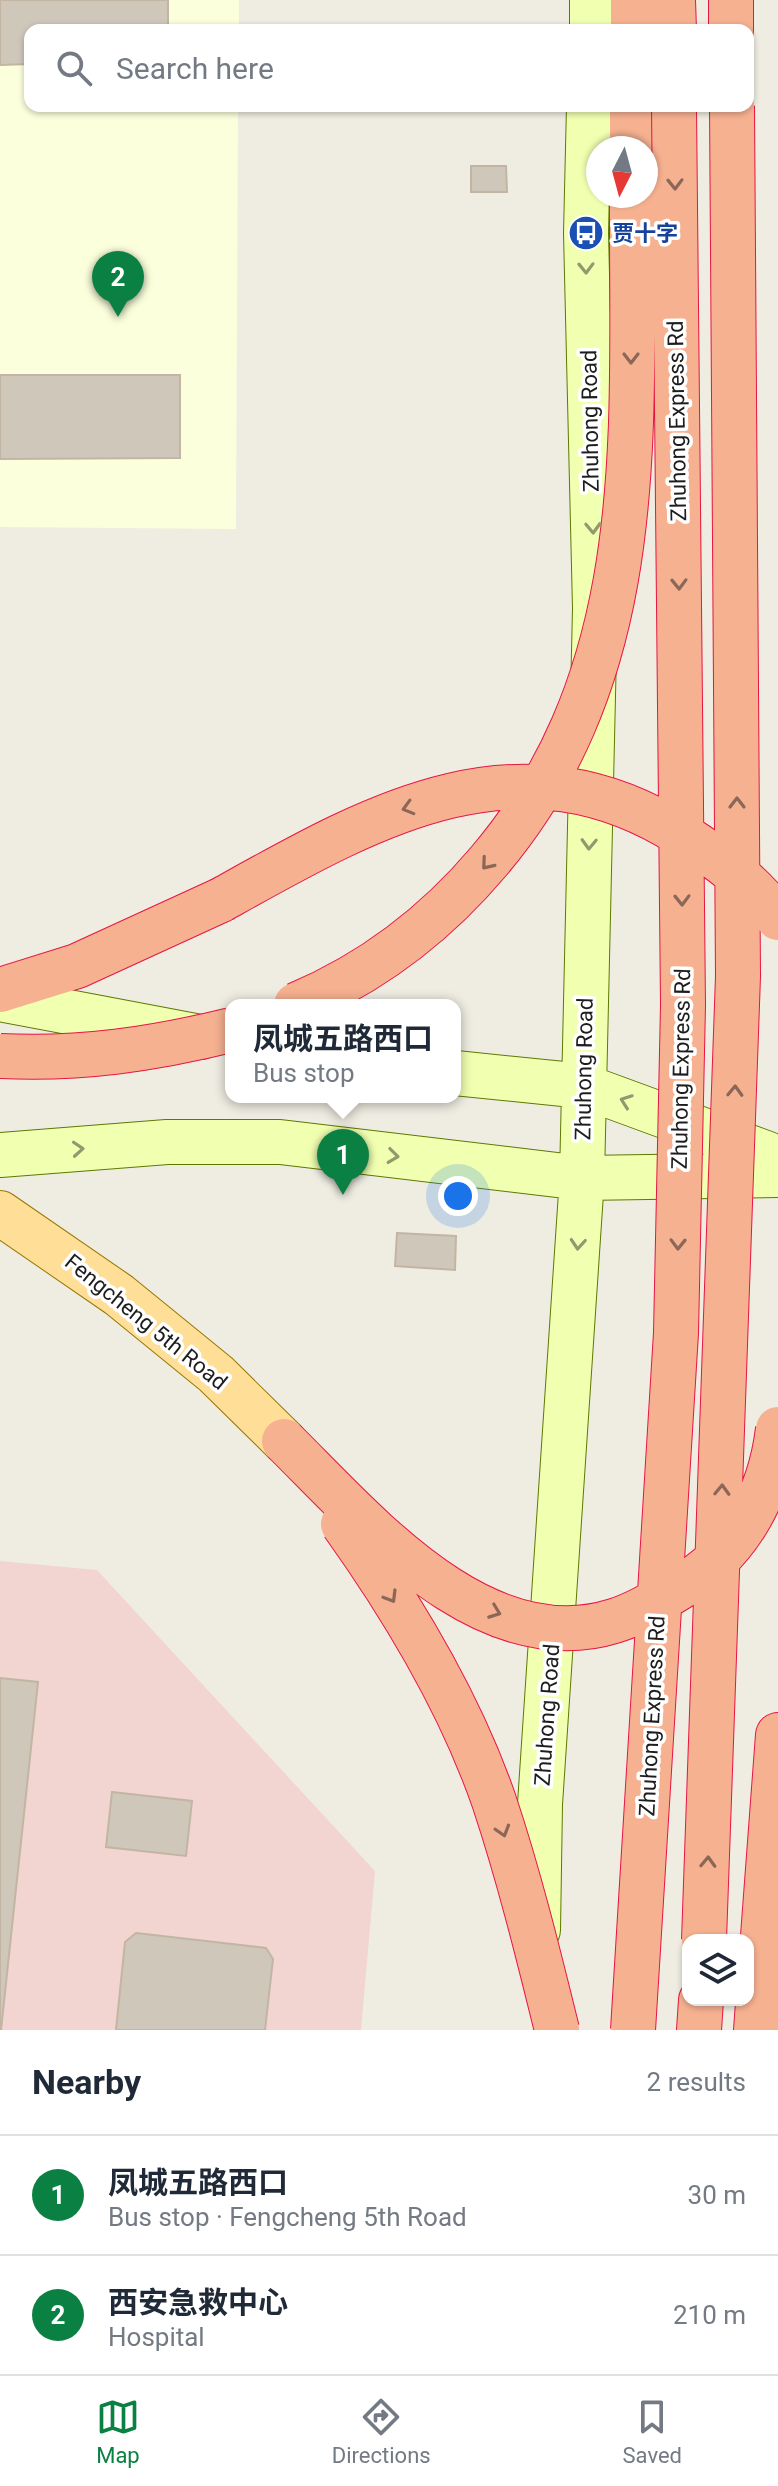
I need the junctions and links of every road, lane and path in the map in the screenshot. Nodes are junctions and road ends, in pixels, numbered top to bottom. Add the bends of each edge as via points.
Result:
1 (592, 0) edge
2 (633, 0) edge
3 (673, 0) edge
4 (731, 0) edge
5 (592, 24) edge
6 (633, 24) edge
7 (674, 24) edge
8 (731, 24) edge
9 (589, 112) edge
10 (632, 112) edge
11 (674, 112) edge
12 (732, 112) edge
13 (632, 136) edge
14 (632, 208) edge
15 (778, 918) edge
16 (0, 990) edge
17 (0, 999) edge
18 (310, 999) edge
19 (225, 1031) edge
20 (225, 1042) edge
21 (0, 1056) edge
22 (461, 1074) edge
23 (583, 1086) junction
24 (0, 1155) edge
25 (778, 1157) edge
26 (778, 1175) edge
27 (582, 1178) junction
28 (0, 1213) edge
29 (778, 1429) edge
30 (284, 1441) junction
31 (778, 1735) edge
32 (704, 1934) edge
33 (701, 2006) edge
34 (536, 2030) edge
35 (557, 2030) edge
36 (633, 2030) edge
37 (699, 2030) edge
38 (756, 2030) edge

1 - 5 main road
2 - 6 highway
3 - 7 highway
4 - 8 highway
9 -> 23 main road, Zhuhong Road via 586,233 595,608
10 - 13 highway
11 -> 36 highway, Zhuhong Express Rd, bridge via 683,990 676,1333
32 -> 12 highway, bridge via 738,976
14 -> 18 highway, bridge via 625,526 614,603 586,700 557,764 520,825 463,892 411,939
15 -> 16 highway, bridge via 725,862 611,798 559,787 477,790 401,809 332,838 156,932 77,966
17 - 20 main road
19 - 21 highway, bridge via 148,1050
22 - 23 main road
25 -> 23 main road
23 - 27 main road, Zhuhong Road
24 -> 27 main road via 167,1142 280,1142
26 - 27 main road
27 -> 34 main road, Zhuhong Road via 540,1804
28 - 30 main road, Fengcheng 5th Road via 119,1295 216,1374
30 -> 29 highway, bridge via 386,1541 451,1592 496,1614 574,1628 614,1621 653,1604 698,1577 739,1538 760,1499
30 -> 35 highway, bridge via 365,1554 441,1680 493,1798
31 - 38 highway
33 - 37 highway

